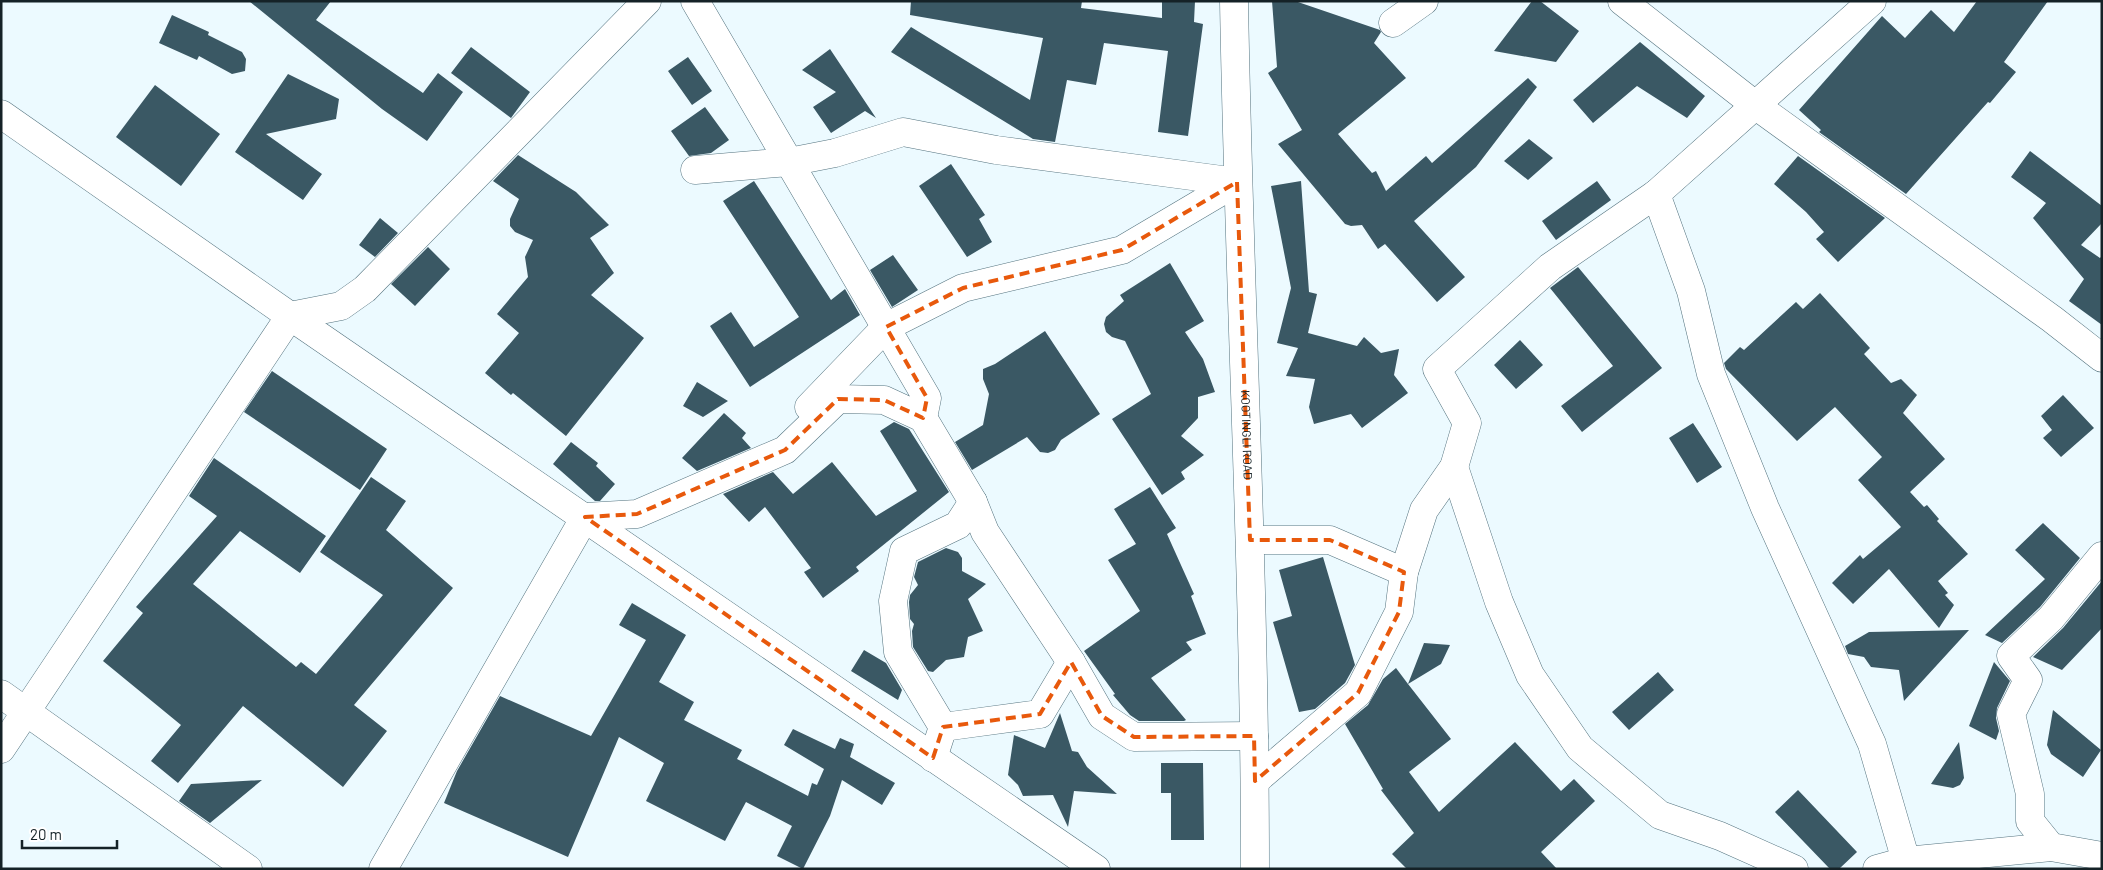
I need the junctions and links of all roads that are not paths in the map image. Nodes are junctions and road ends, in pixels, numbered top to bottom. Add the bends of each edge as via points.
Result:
1 (647, 1) edge
2 (694, 1) edge
3 (1234, 1) edge
4 (1424, 1) edge
5 (1622, 1) edge
6 (1872, 1) edge
7 (1393, 23) dead end
8 (1754, 105) junction
9 (1, 114) edge
10 (789, 162) junction
11 (695, 170) dead end
12 (1237, 182) junction
13 (1656, 194) junction
14 (290, 316) junction
15 (886, 327) junction
16 (2102, 358) edge
17 (923, 418) junction
18 (757, 461) junction
19 (1454, 467) junction
20 (973, 502) junction
21 (585, 517) junction
22 (1250, 540) junction
23 (2102, 556) edge
24 (1404, 572) junction
25 (1071, 662) junction
26 (1, 694) edge
27 (26, 711) junction
28 (943, 727) junction
29 (1254, 736) junction
30 (1, 750) edge
31 (933, 758) junction
32 (1255, 781) junction
33 (2051, 847) junction
34 (2102, 856) edge
35 (1906, 861) junction
36 (248, 869) edge
37 (383, 869) edge
38 (1096, 869) edge
39 (1255, 869) edge
40 (1794, 869) edge
41 (1877, 869) edge
42 (2012, 869) edge

1 - 14 street via 365,289 340,306
2 - 10 street
3 - 12 street, KOOTINGLI ROAD
4 - 7 street
5 - 8 street
6 - 8 street
8 - 13 street
8 - 16 street
9 - 14 street
10 - 11 street
10 - 12 street via 835,153 903,132 996,150
10 - 15 street
12 - 15 street via 1122,250 963,288
12 - 22 street, KOOTINGLI ROAD
13 - 19 street via 1550,267 1437,369 1467,423
13 - 35 street via 1691,291 1711,374 1765,508 1872,744
14 - 21 street
14 - 27 street
15 - 17 street via 927,398
15 - 18 street
17 - 18 street via 884,400 838,399 785,450
17 - 20 street
18 - 21 street via 636,514
19 - 24 street via 1424,510
19 - 40 street via 1499,602 1530,675 1580,748 1660,814
20 - 25 street via 985,532
20 - 28 street via 958,526 904,551 893,601 898,652
21 - 31 street
21 - 37 street
22 - 24 street via 1330,540
22 - 29 street, KOOTINGLI ROAD
23 - 33 street via 2051,618 2010,656 2028,680 2011,714 2030,794 2030,821
24 - 32 street via 1398,612 1358,693
25 - 28 street via 1040,714
25 - 29 street via 1102,716 1134,738
26 - 27 street
27 - 30 street
27 - 36 street
28 - 31 street
29 - 32 street, KOOTINGLI ROAD
31 - 38 street
32 - 39 street, KOOTINGLI ROAD
33 - 34 street
33 - 35 street
33 - 42 street
35 - 41 street

